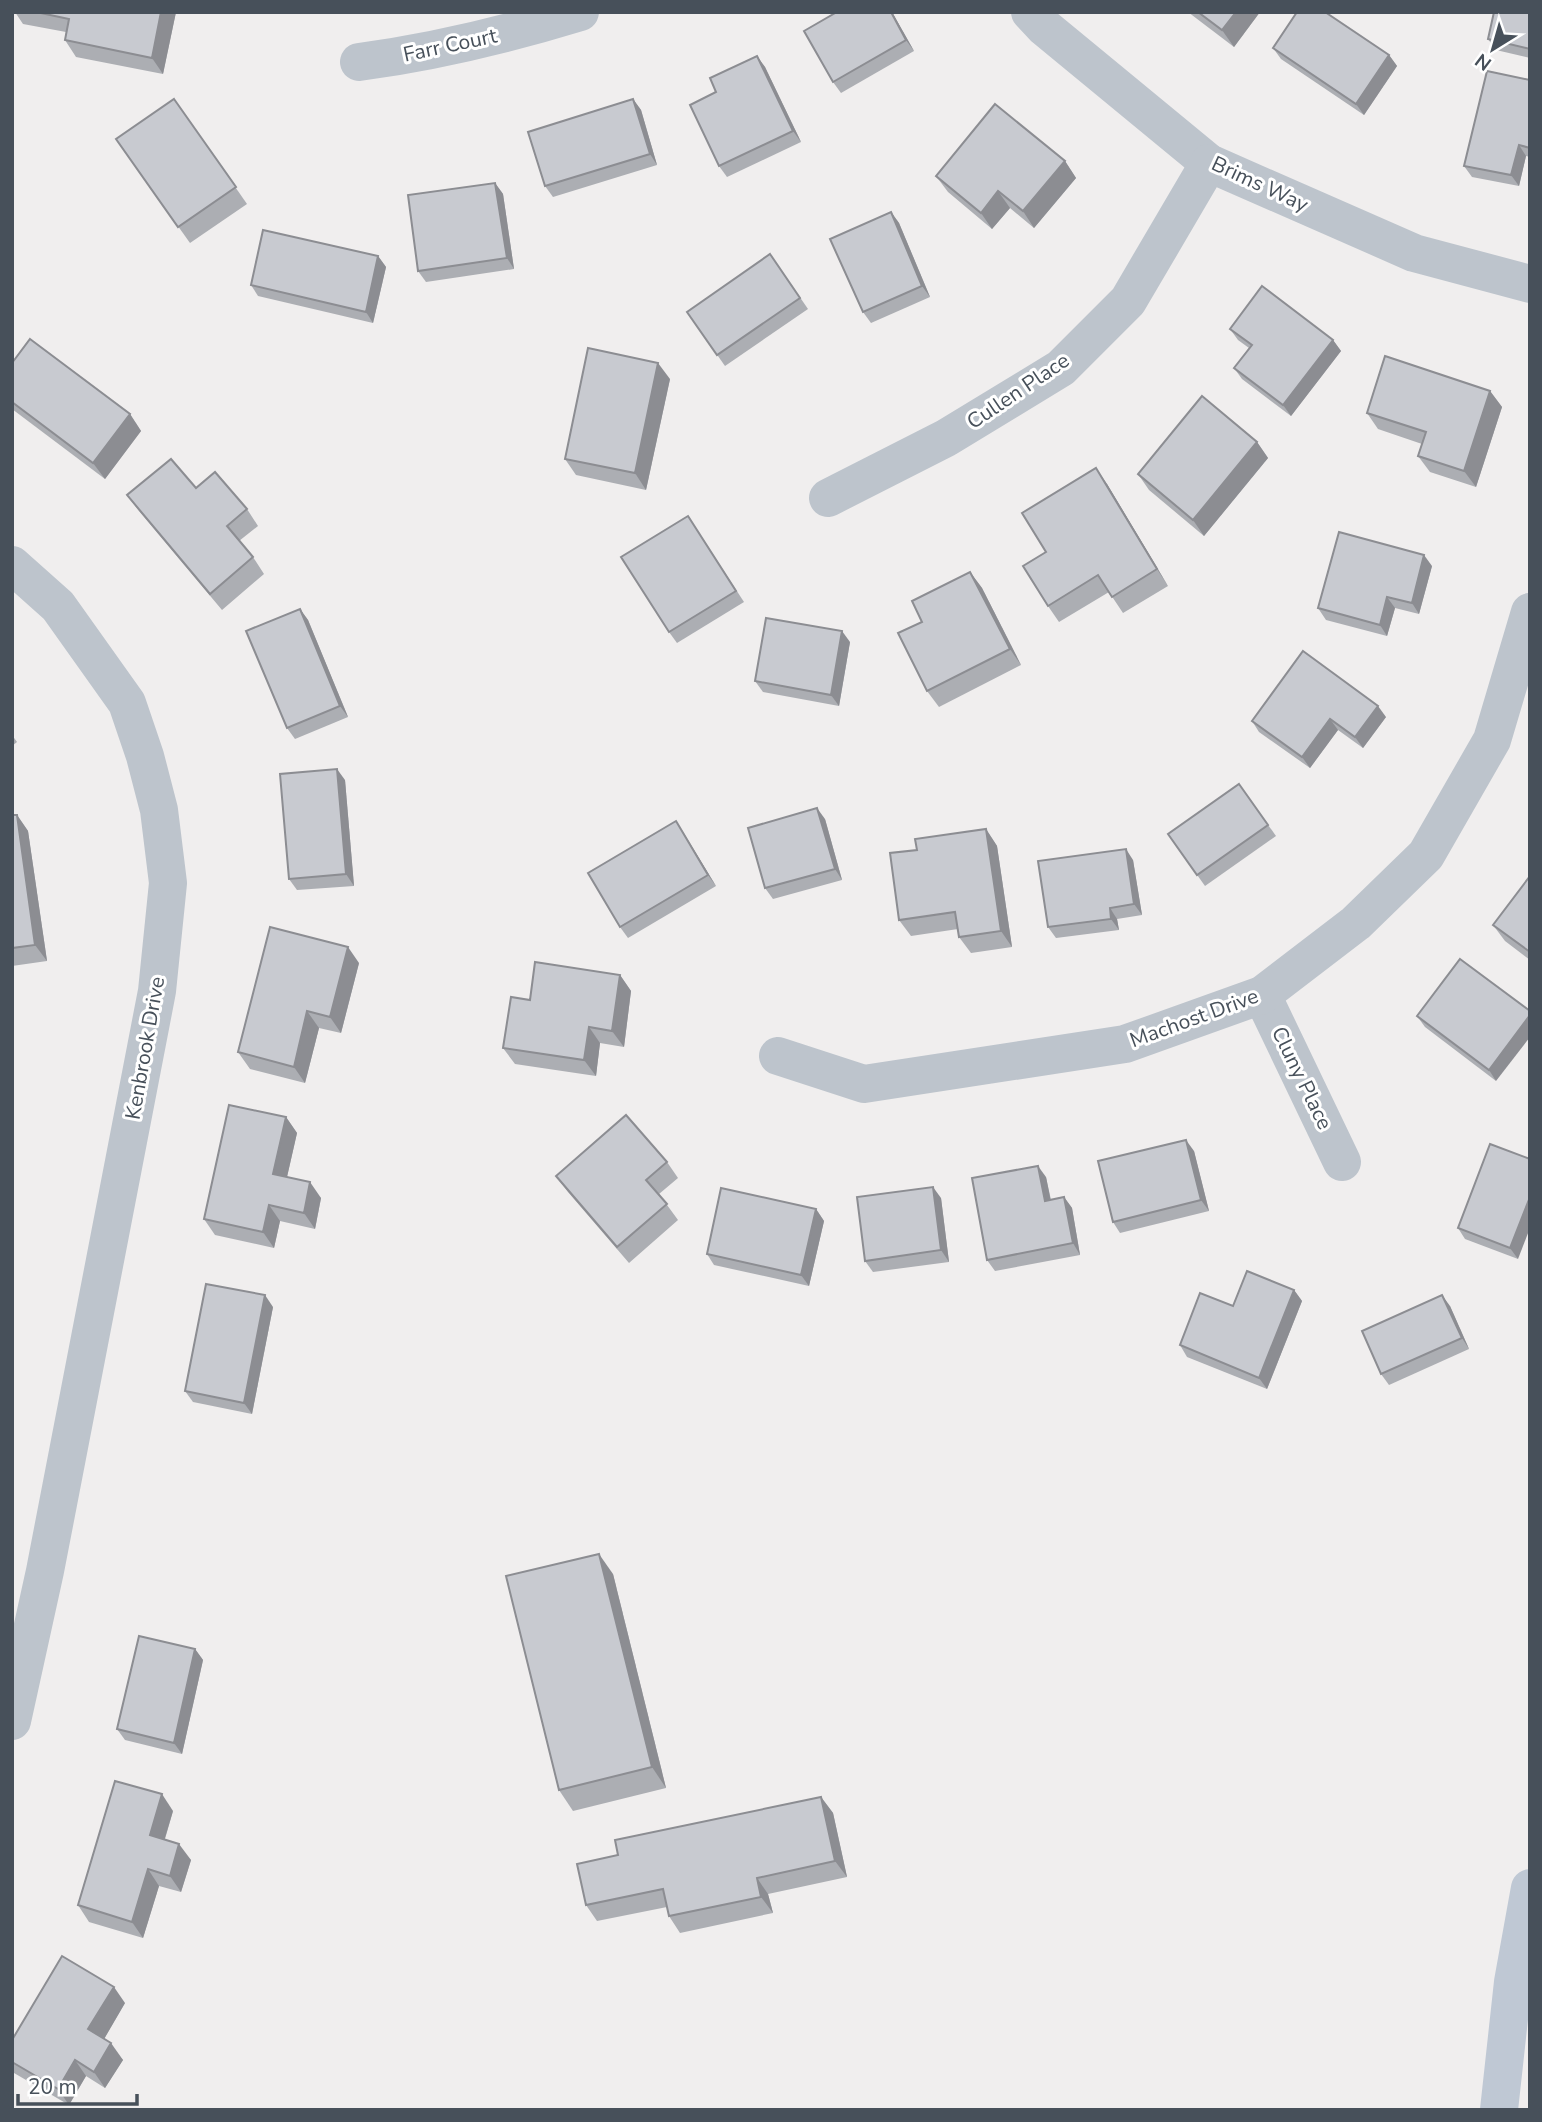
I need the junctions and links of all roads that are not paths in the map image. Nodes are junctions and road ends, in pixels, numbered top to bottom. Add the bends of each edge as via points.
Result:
1 (580, 12) edge
2 (1030, 12) edge
3 (359, 62) dead end
4 (1209, 163) junction
5 (1530, 284) edge
6 (828, 498) dead end
7 (12, 565) edge
8 (1530, 612) edge
9 (1262, 995) junction
10 (778, 1055) dead end
11 (1342, 1161) dead end
12 (29, 1575) edge
13 (12, 1721) edge
14 (1530, 1888) edge
15 (1499, 2110) edge

1 - 3 street, Farr Court via 534,26
2 - 4 street, Brims Way
4 - 5 street, Brims Way via 1414,253
4 - 6 street, Cullen Place via 1128,301 1061,368 946,438
7 - 12 street, Kenbrook Drive via 58,606 127,703 159,810 168,883 157,991
8 - 9 street, Machost Drive via 1492,740 1426,855 1356,923
9 - 10 street, Machost Drive via 1125,1044 864,1084
9 - 11 street, Cluny Place
12 - 13 street, Kenbrook Drive
14 - 15 main road via 1513,1982

